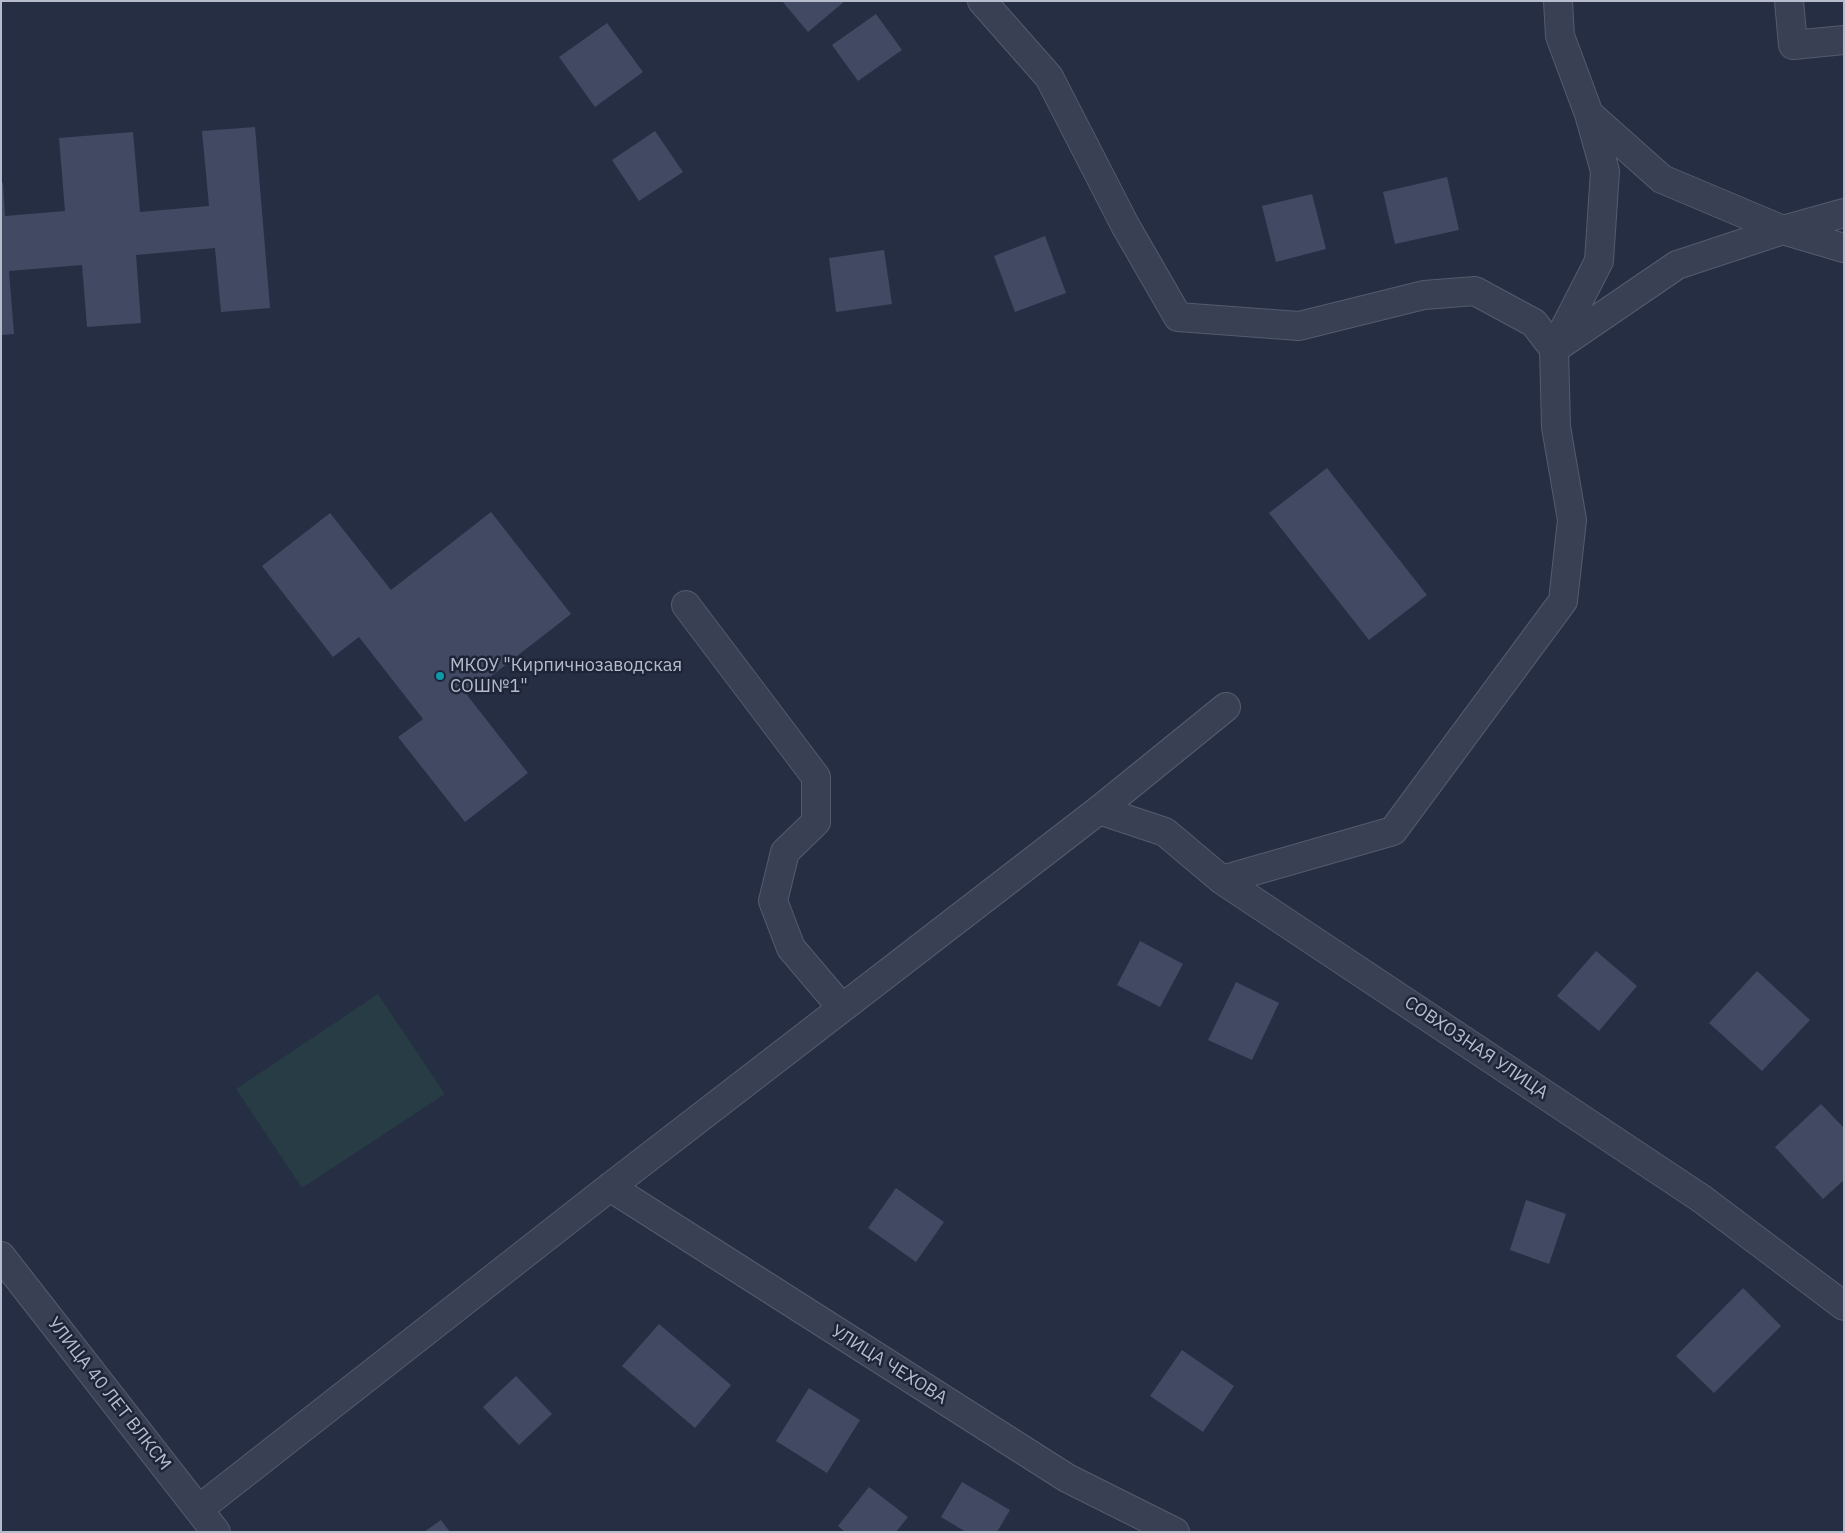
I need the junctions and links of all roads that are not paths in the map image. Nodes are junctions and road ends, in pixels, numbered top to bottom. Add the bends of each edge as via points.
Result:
1 (982, 1) edge
2 (1558, 1) edge
3 (1789, 1) edge
4 (1844, 40) edge
5 (1589, 114) junction
6 (1844, 213) edge
7 (1783, 230) junction
8 (1844, 248) edge
9 (1554, 349) junction
10 (686, 605) dead end
11 (1226, 707) dead end
12 (1099, 810) junction
13 (1222, 880) junction
14 (842, 1008) junction
15 (610, 1187) junction
16 (1, 1256) edge
17 (1844, 1306) edge
18 (199, 1509) junction
19 (216, 1532) edge
20 (1175, 1532) edge

1 - 9 street via 1049,76 1125,225 1178,317 1298,326 1424,295 1475,291 1534,323
2 - 5 street via 1560,36
3 - 4 street via 1793,45
5 - 7 street via 1662,179
5 - 9 street via 1604,171 1599,261
6 - 7 street
7 - 8 street
7 - 9 street via 1677,265
9 - 13 street via 1556,427 1572,520 1563,601 1393,831
10 - 14 street via 816,777 816,822 784,852 773,900 791,948
11 - 12 street
12 - 13 street, СОВХОЗНАЯ УЛИЦА via 1165,832
12 - 14 street
13 - 17 street, СОВХОЗНАЯ УЛИЦА via 1702,1199
14 - 15 street
15 - 18 street
15 - 20 street, УЛИЦА ЧЕХОВА via 1067,1478
16 - 18 street, УЛИЦА 40 ЛЕТ ВЛКСМ
18 - 19 street, УЛИЦА 40 ЛЕТ ВЛКСМ

